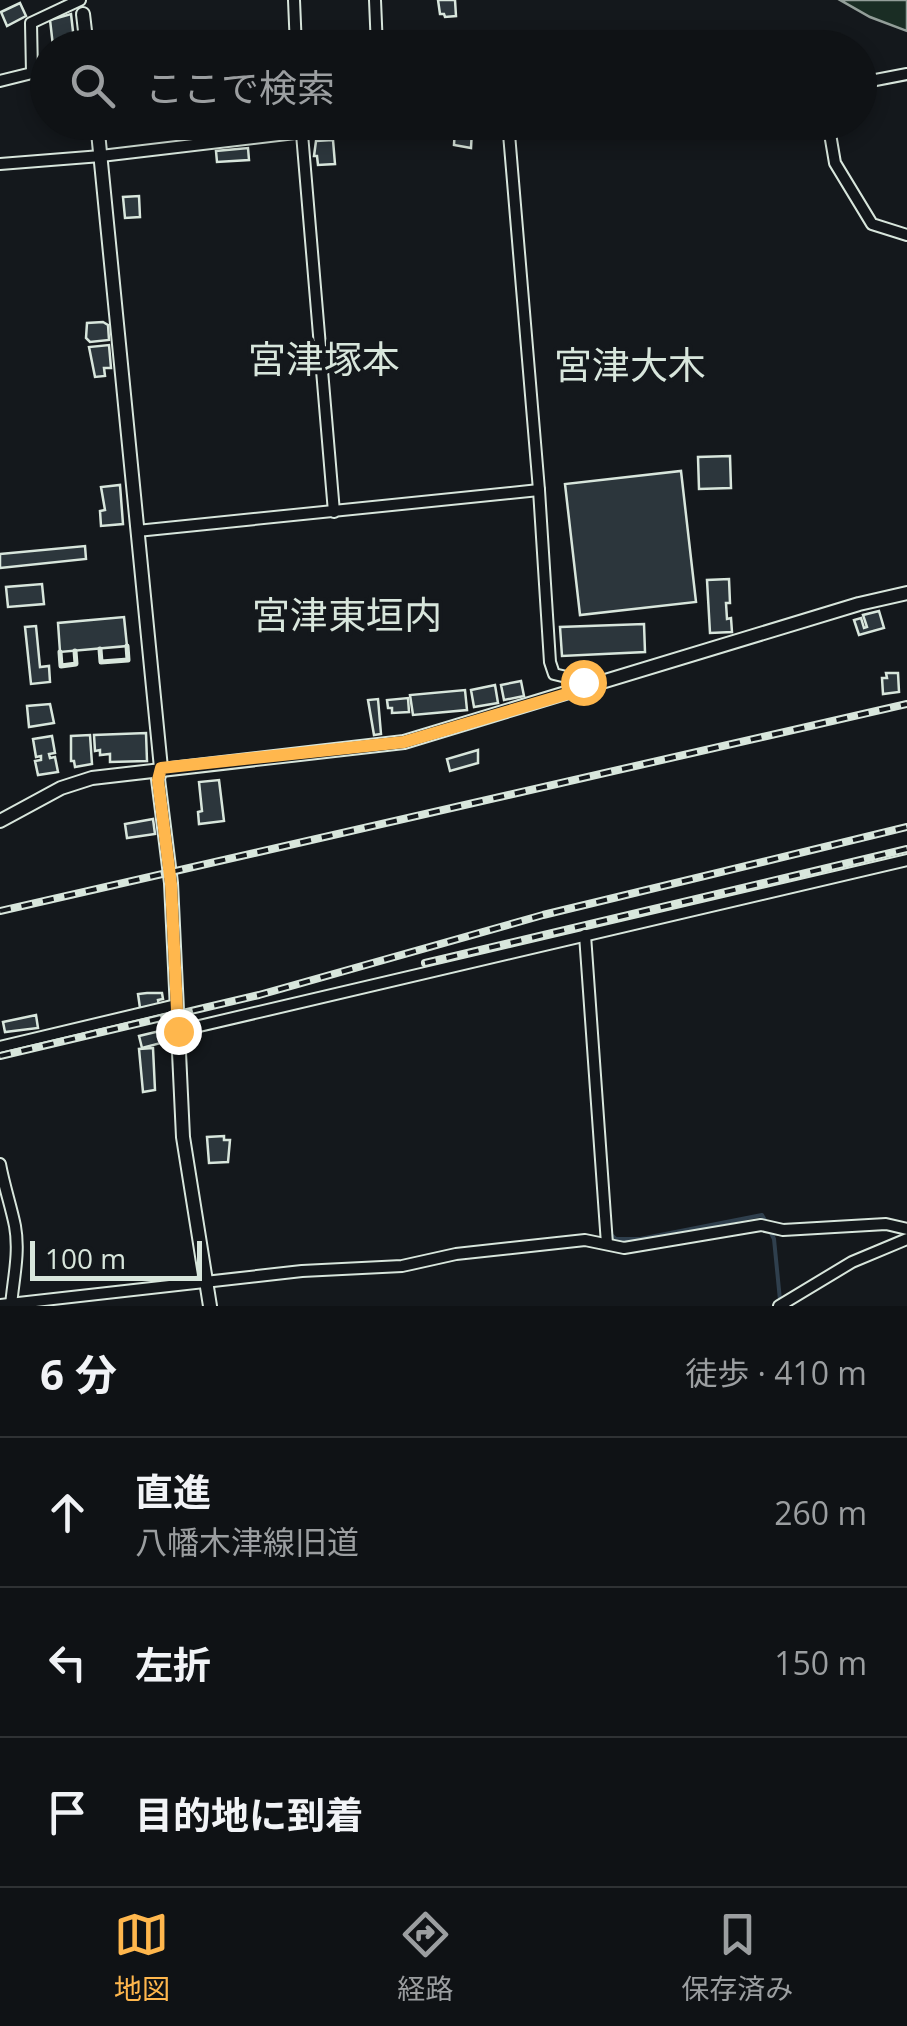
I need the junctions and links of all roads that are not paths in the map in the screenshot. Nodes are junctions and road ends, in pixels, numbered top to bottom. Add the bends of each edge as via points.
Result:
1 (294, 0) edge
2 (376, 0) edge
3 (80, 4) edge
4 (31, 30) edge
5 (84, 30) edge
6 (295, 30) edge
7 (377, 30) edge
8 (30, 74) edge
9 (907, 74) edge
10 (877, 80) edge
11 (0, 81) edge
12 (99, 140) edge
13 (215, 140) edge
14 (302, 140) edge
15 (510, 140) edge
16 (831, 140) edge
17 (101, 156) junction
18 (0, 164) edge
19 (907, 235) edge
20 (539, 490) junction
21 (334, 512) junction
22 (137, 531) junction
23 (907, 593) edge
24 (587, 688) junction
25 (161, 768) junction
26 (0, 821) edge
27 (907, 860) edge
28 (585, 935) junction
29 (176, 1004) junction
30 (178, 1031) junction
31 (0, 1047) edge
32 (0, 1164) edge
33 (907, 1230) edge
34 (907, 1239) edge
35 (607, 1244) junction
36 (208, 1280) junction
37 (8, 1305) edge
38 (210, 1306) edge
39 (779, 1306) edge

1 - 6 street
2 - 7 street
3 - 4 street via 31,23
3 - 5 street
8 - 11 street
9 - 10 street
12 - 17 street
13 - 17 street
14 - 21 street
15 - 20 street
16 - 19 street via 836,164 872,224
17 - 18 street
17 - 22 street
20 - 21 street
20 - 24 street via 552,670
21 - 22 street
22 - 25 street
23 - 24 street
24 - 25 street via 404,742
25 - 26 street via 61,788
25 - 29 street
27 - 28 street
28 - 30 street
28 - 35 street
29 - 30 street
29 - 31 street
30 - 36 street via 184,1137
32 - 37 street via 15,1226
33 - 35 street via 886,1224 783,1230 761,1225 624,1248
34 - 39 street via 852,1262
35 - 36 street via 585,1240 402,1266
36 - 37 street
36 - 38 street

